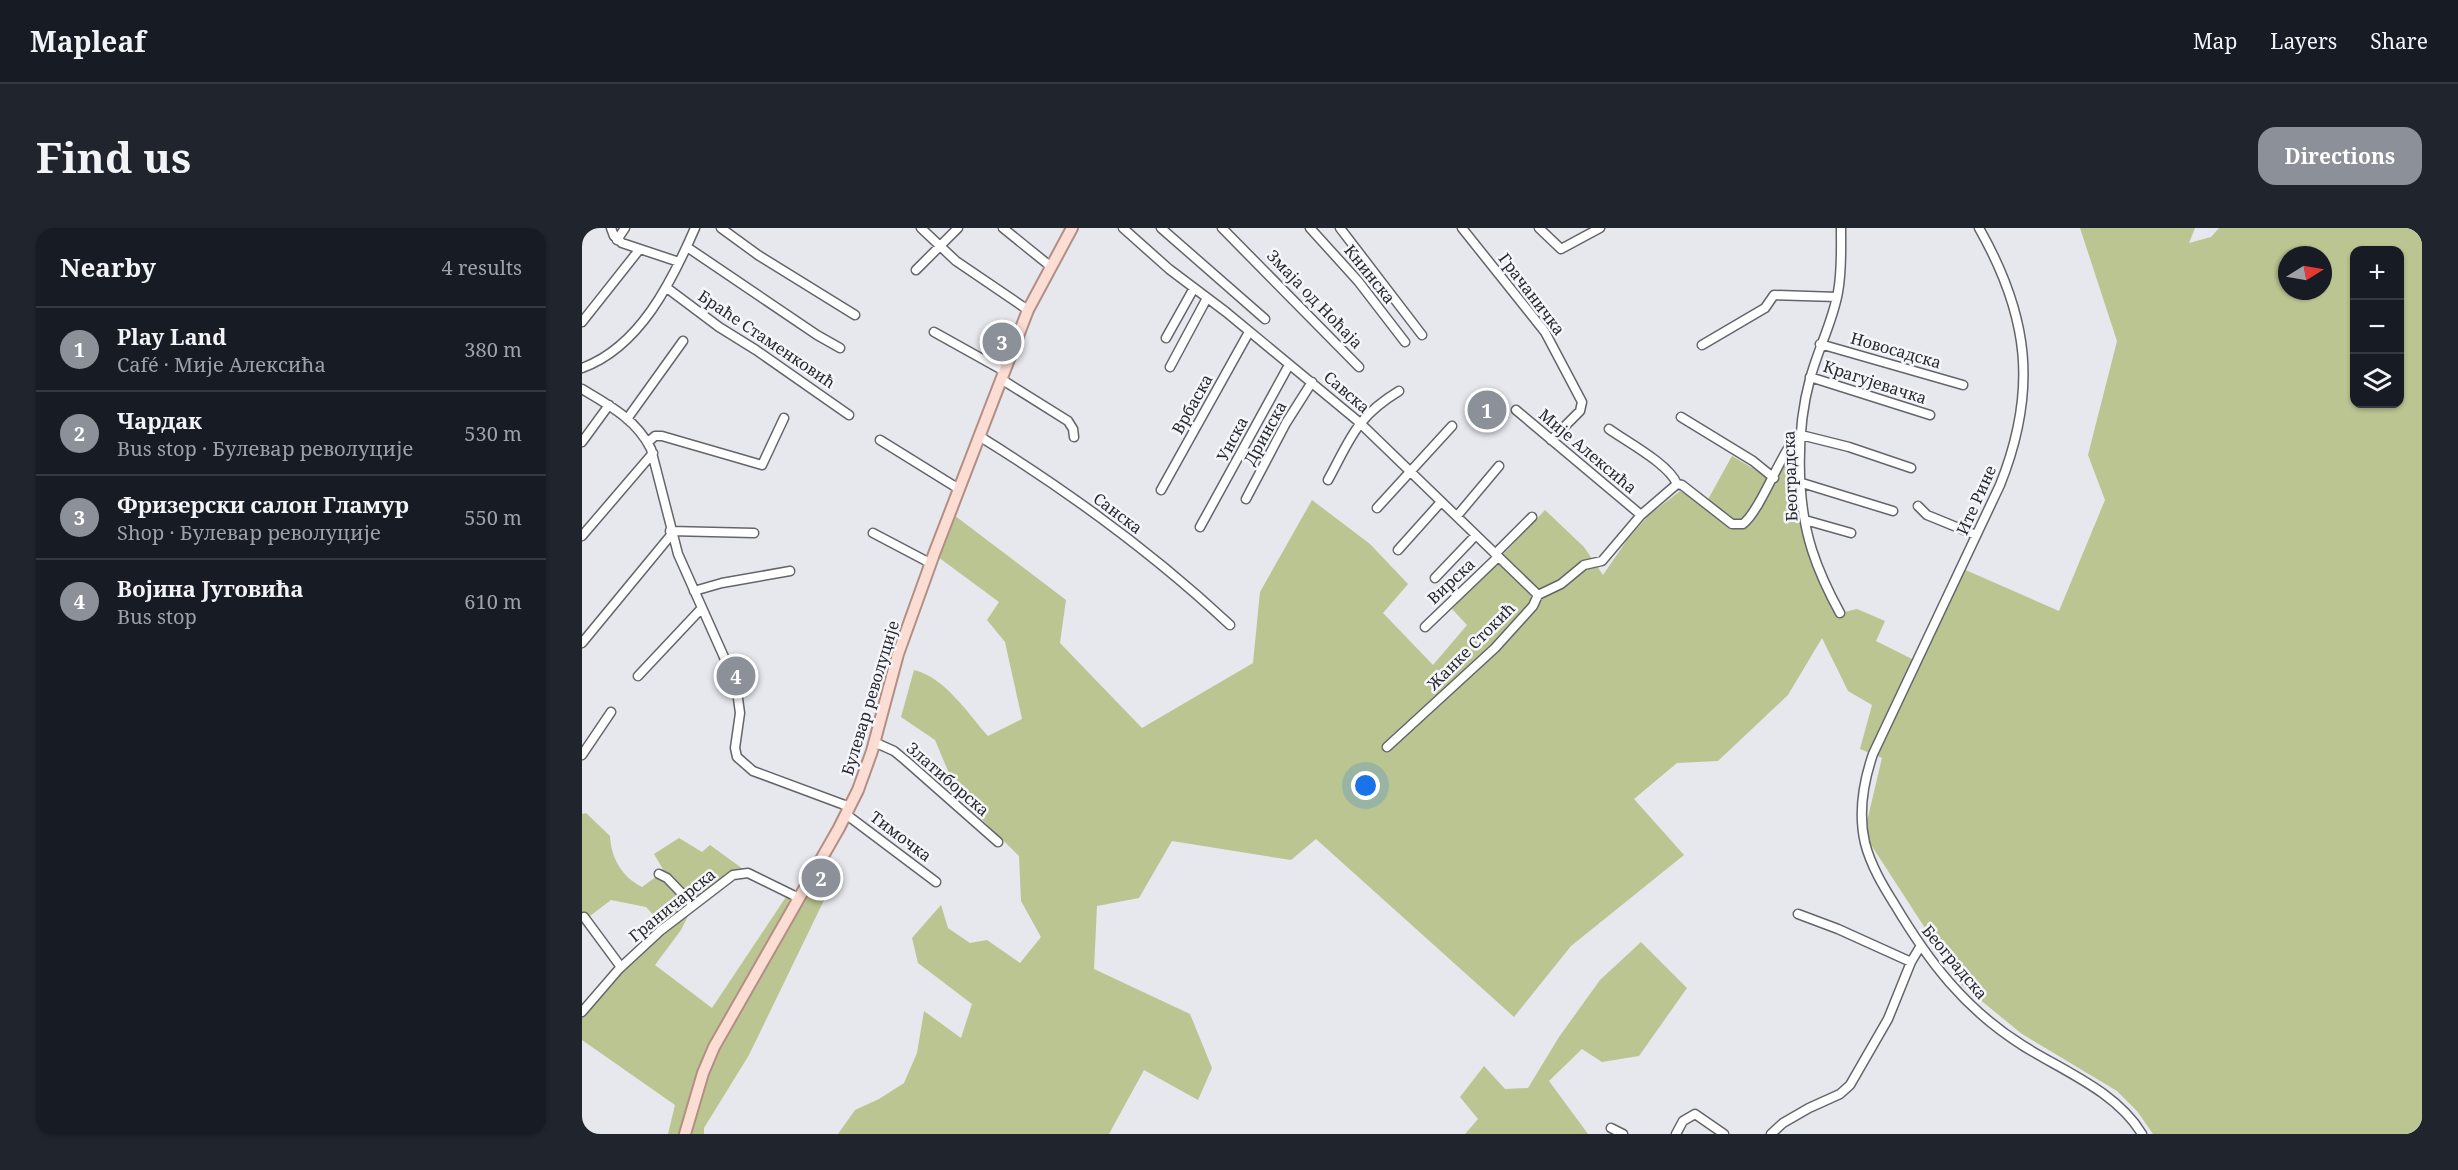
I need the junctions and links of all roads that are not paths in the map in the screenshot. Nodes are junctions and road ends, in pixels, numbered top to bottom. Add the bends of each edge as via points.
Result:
1 (611, 228) edge
2 (625, 228) edge
3 (695, 228) edge
4 (721, 228) edge
5 (921, 228) edge
6 (958, 228) edge
7 (1004, 228) edge
8 (1072, 228) edge
9 (1123, 228) edge
10 (1161, 228) edge
11 (1222, 228) edge
12 (1310, 228) edge
13 (1340, 228) edge
14 (1462, 228) edge
15 (1539, 228) edge
16 (1600, 228) edge
17 (1841, 228) edge
18 (1979, 228) edge
19 (617, 240) junction
20 (940, 246) junction
21 (687, 247) junction
22 (639, 250) junction
23 (680, 262) junction
24 (1050, 266) junction
25 (916, 270) dead end
26 (667, 288) junction
27 (1194, 288) junction
28 (1837, 297) junction
29 (1207, 298) junction
30 (1028, 310) junction
31 (855, 315) dead end
32 (1264, 319) dead end
33 (582, 322) edge
34 (934, 332) dead end
35 (1249, 332) junction
36 (1422, 335) dead end
37 (1166, 338) dead end
38 (683, 341) dead end
39 (1405, 342) dead end
40 (1820, 344) junction
41 (1702, 345) dead end
42 (840, 348) dead end
43 (1289, 364) junction
44 (1170, 367) dead end
45 (1359, 367) dead end
46 (582, 368) edge
47 (1002, 375) junction
48 (1810, 377) junction
49 (1312, 382) junction
50 (1963, 385) dead end
51 (582, 389) edge
52 (1399, 391) dead end
53 (609, 405) junction
54 (1516, 410) dead end
55 (849, 415) dead end
56 (1930, 415) dead end
57 (1681, 417) dead end
58 (627, 418) junction
59 (784, 418) dead end
60 (1359, 422) junction
61 (1452, 426) dead end
62 (1609, 429) dead end
63 (1801, 435) junction
64 (979, 436) junction
65 (1074, 437) dead end
66 (880, 440) dead end
67 (1551, 440) junction
68 (582, 442) edge
69 (648, 442) junction
70 (653, 453) junction
71 (1499, 466) dead end
72 (1911, 468) dead end
73 (1410, 473) junction
74 (1774, 478) junction
75 (1328, 480) dead end
76 (1802, 483) junction
77 (1677, 484) junction
78 (959, 489) junction
79 (1161, 490) dead end
80 (1245, 499) dead end
81 (1441, 502) junction
82 (1918, 506) dead end
83 (1377, 508) dead end
84 (1893, 511) dead end
85 (1641, 515) junction
86 (1457, 516) junction
87 (1532, 517) dead end
88 (1805, 520) junction
89 (1200, 527) dead end
90 (1851, 532) dead end
91 (671, 533) junction
92 (753, 533) dead end
93 (873, 533) dead end
94 (1976, 535) junction
95 (582, 536) edge
96 (1476, 536) junction
97 (1398, 550) dead end
98 (1496, 555) junction
99 (930, 563) junction
100 (790, 571) dead end
101 (1435, 578) dead end
102 (694, 591) junction
103 (1538, 595) junction
104 (701, 609) junction
105 (1840, 613) dead end
106 (1230, 625) dead end
107 (1425, 627) dead end
108 (582, 643) edge
109 (638, 676) dead end
110 (611, 712) dead end
111 (874, 742) junction
112 (1387, 747) dead end
113 (582, 755) edge
114 (1866, 772) joint
115 (848, 811) junction
116 (998, 843) dead end
117 (659, 874) dead end
118 (936, 882) dead end
119 (799, 898) junction
120 (693, 905) junction
121 (1798, 914) dead end
122 (584, 917) dead end
123 (1920, 947) junction
124 (1911, 962) junction
125 (621, 968) junction
126 (582, 1012) edge
127 (1611, 1128) dead end
128 (685, 1134) edge
129 (1623, 1134) edge
130 (1676, 1134) edge
131 (1724, 1134) edge
132 (1771, 1134) edge
133 (2142, 1134) edge

1 - 19 street
2 - 19 street
3 - 21 street
4 - 31 street
5 - 20 street
6 - 20 street
7 - 24 street
8 - 24 main road, Булевар револуције
9 - 27 street, Савска
10 - 32 street
11 - 45 street, Змаја од Ноћаја
12 - 39 street, Книнска
13 - 36 street
14 - 67 street, Грачаничка via 1545,333 1582,402 1580,411
15 - 16 street via 1560,249
17 - 28 street, Београдска
18 - 94 street, Ите Рине via 2012,298 2023,374 2012,453
19 - 22 street
20 - 25 street
20 - 30 street
21 - 23 street
21 - 42 street
22 - 23 street
22 - 33 street
23 - 26 street
24 - 30 main road, Булевар револуције
26 - 46 street via 640,324 611,353
26 - 55 street, Браће Стаменковић
27 - 29 street, Савска
27 - 37 street
28 - 40 street, Београдска
28 - 41 street via 1774,295 1765,308
29 - 35 street, Савска
29 - 44 street
30 - 47 main road, Булевар револуције
34 - 47 street
35 - 43 street, Савска
35 - 79 street, Врбаска
38 - 58 street
40 - 48 street, Београдска
40 - 50 street, Новосадска
43 - 49 street, Савска
43 - 89 street, Унска
47 - 64 main road, Булевар револуције
47 - 65 street via 1068,421
48 - 56 street, Крагујевачка
48 - 63 street, Београдска
49 - 60 street, Савска
49 - 80 street, Дринска
51 - 53 street
52 - 60 street via 1376,405
53 - 58 street
53 - 68 street
54 - 67 street, Мије Алексића
57 - 74 street
58 - 69 street
59 - 69 street via 762,465 662,436
60 - 73 street, Савска
60 - 75 street
61 - 73 street
62 - 77 street via 1653,459
63 - 72 street
63 - 74 street via 1793,439
63 - 76 street, Београдска
64 - 78 main road, Булевар револуције
64 - 106 street, Санска via 1109,524 1181,580
66 - 78 street
67 - 85 street, Мије Алексића
69 - 70 street
70 - 91 street
70 - 95 street
71 - 86 street
73 - 81 street, Савска
73 - 83 street
74 - 77 street via 1748,520 1739,525 1732,524
76 - 84 street
76 - 88 street, Београдска
77 - 85 street, Жанке Стокић
78 - 99 main road, Булевар револуције
81 - 86 street, Савска
81 - 97 street
82 - 94 street via 1927,515
85 - 103 street, Жанке Стокић via 1602,561 1584,565 1561,584
86 - 96 street, Савска
87 - 98 street, Вирска
88 - 90 street
88 - 105 street, Београдска via 1819,570
91 - 92 street
91 - 102 street
91 - 108 street
93 - 99 street
94 - 114 street, Ите Рине
96 - 98 street, Савска
96 - 101 street
98 - 103 street, Савска
98 - 107 street, Вирска
99 - 111 main road, Булевар револуције via 898,654
100 - 102 street
102 - 104 street
103 - 112 street, Жанке Стокић via 1533,606 1495,648
104 - 109 street
104 - 115 street, Тимочка via 736,684 740,713 735,748 738,760
110 - 113 street
111 - 115 main road, Булевар револуције
111 - 116 street, Златиборска via 894,751
114 - 123 street, Београдска via 1861,813 1867,849
115 - 118 street, Тимочка
115 - 119 main road, Булевар револуције
117 - 120 street
119 - 120 street, Граничарска via 756,876 740,873
119 - 128 main road, Булевар револуције via 708,1059
120 - 125 street, Граничарска
121 - 124 street
122 - 125 street
123 - 124 street
123 - 133 street, Београдска via 1981,1016 2112,1101
124 - 132 street via 1888,1019 1850,1086
125 - 126 street, Граничарска
127 - 129 street
130 - 131 street via 1683,1121 1695,1114

